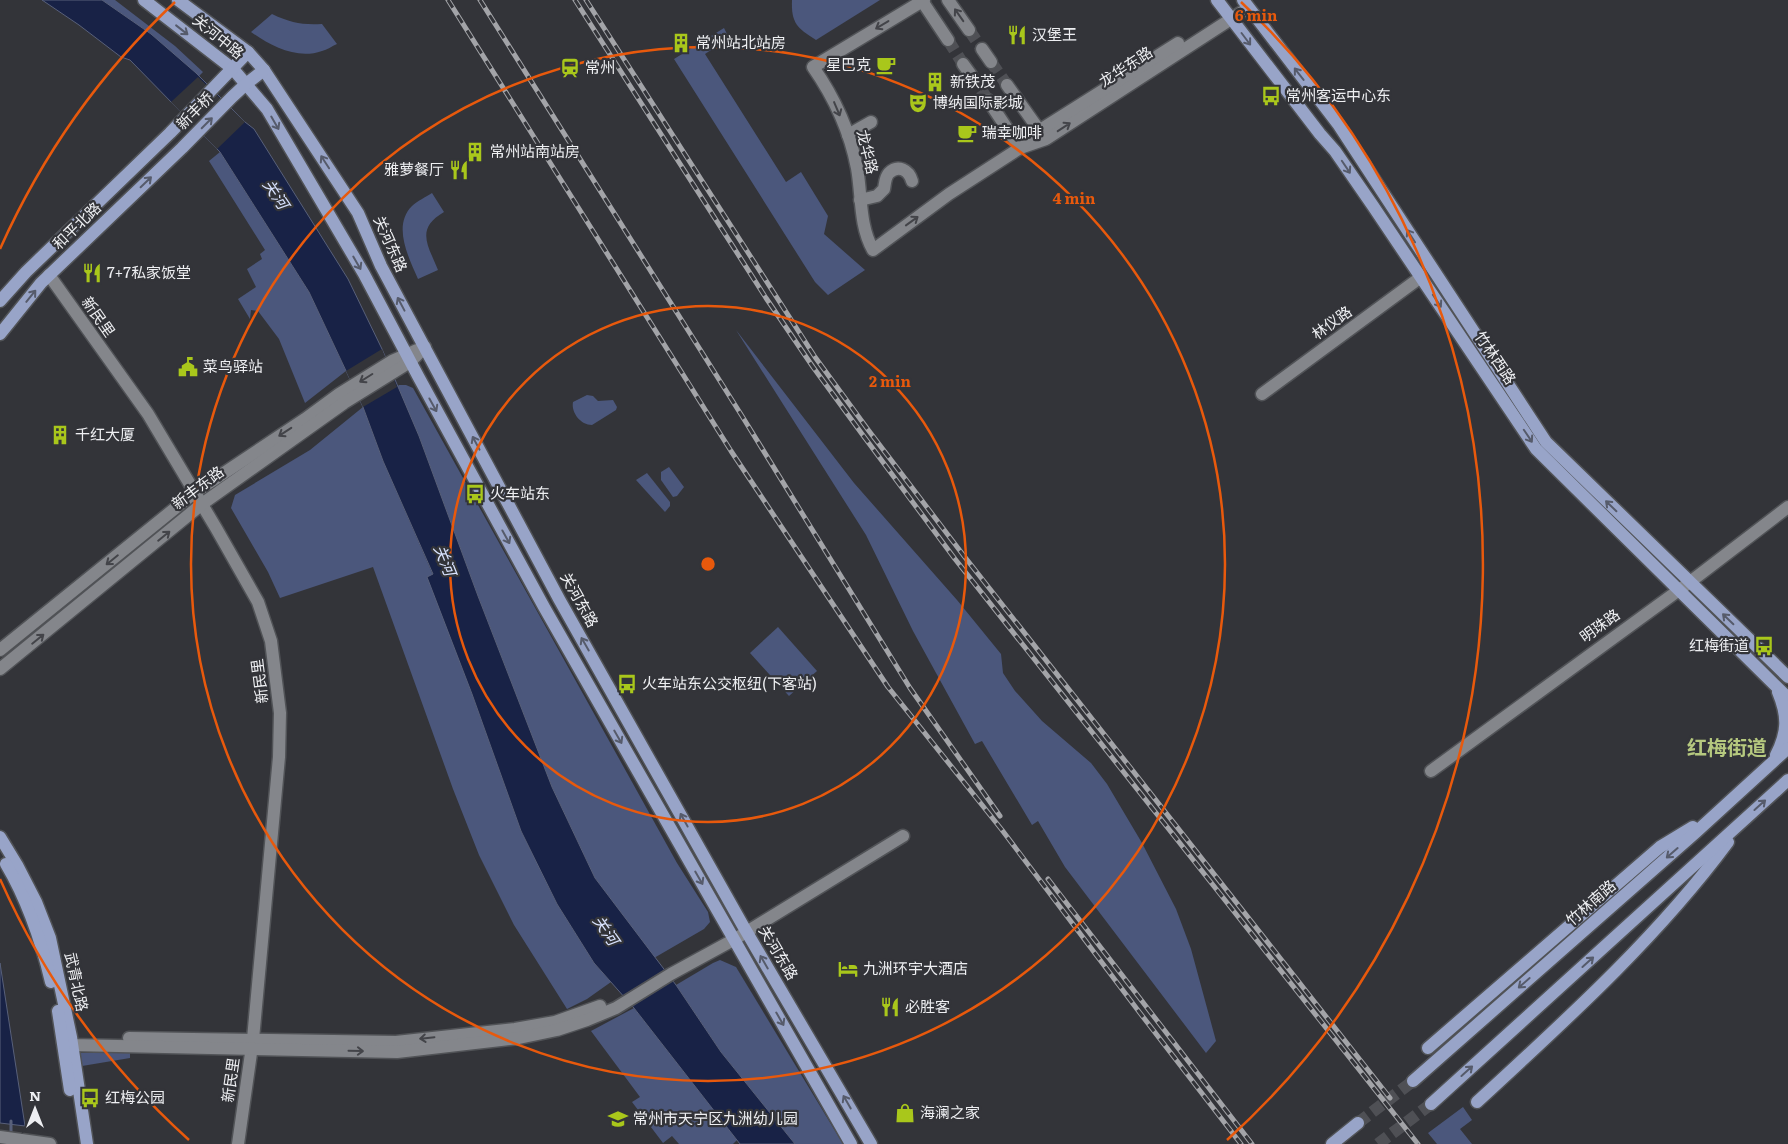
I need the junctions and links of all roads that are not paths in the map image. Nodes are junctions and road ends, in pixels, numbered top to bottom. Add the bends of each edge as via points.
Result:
1 (144, 0) edge
2 (923, 0) edge
3 (948, 0) edge
4 (1217, 0) edge
5 (183, 1) edge
6 (1245, 3) edge
7 (1229, 16) junction
8 (969, 30) tunnel mouth
9 (948, 40) tunnel mouth
10 (982, 49) tunnel mouth
11 (248, 52) junction
12 (991, 62) tunnel mouth
13 (963, 64) tunnel mouth
14 (233, 69) junction
15 (264, 70) junction
16 (971, 75) tunnel mouth
17 (246, 84) junction
18 (1007, 84) tunnel mouth
19 (988, 100) tunnel mouth
20 (871, 122) dead end
21 (170, 133) joint
22 (848, 135) junction
23 (1043, 135) junction
24 (182, 148) joint
25 (1020, 148) junction
26 (912, 180) dead end
27 (860, 200) junction
28 (873, 250) joint
29 (49, 275) junction
30 (1421, 277) junction
31 (0, 301) edge
32 (0, 334) edge
33 (425, 347) junction
34 (409, 358) junction
35 (1262, 394) dead end
36 (342, 399) junction
37 (194, 493) junction
38 (202, 504) junction
39 (1788, 506) edge
40 (1690, 582) junction
41 (1678, 589) junction
42 (0, 650) edge
43 (0, 669) edge
44 (1788, 677) edge
45 (1773, 683) junction
46 (1788, 698) edge
47 (1788, 748) edge
48 (1773, 762) junction
49 (1431, 771) dead end
50 (1788, 780) edge
51 (1720, 810) junction
52 (1745, 818) junction
53 (901, 833) dead end
54 (0, 837) edge
55 (0, 853) edge
56 (744, 927) junction
57 (732, 935) junction
58 (69, 1041) junction
59 (252, 1044) junction
60 (1428, 1048) dead end
61 (1413, 1081) tunnel mouth
62 (1477, 1102) dead end
63 (1431, 1104) tunnel mouth
64 (1358, 1123) tunnel mouth
65 (0, 1137) edge
66 (50, 1144) edge
67 (79, 1144) edge
68 (87, 1144) edge
69 (238, 1144) edge
70 (851, 1144) edge
71 (871, 1144) edge
72 (1332, 1144) edge

1 -> 14 main road, 关河中路
2 - 9 street
2 -> 22 street, 龙华路 via 813,67 828,89
8 -> 3 street
4 - 7 main road, 竹林西路
5 - 11 main road, 关河中路
6 - 7 street, 龙华东路
40 -> 6 main road, 竹林西路 via 1546,442 1338,124
7 - 23 street, 龙华东路
7 -> 30 main road, 竹林西路 via 1334,151
10 - 12 street
11 - 14 main road, 新丰桥
11 - 15 main road, 关河中路
13 - 16 street
14 - 17 main road, 关河中路
14 - 21 main road, 新丰桥
15 - 17 main road, 新丰桥
33 -> 15 main road, 关河东路 via 381,266 358,213
24 -> 17 main road, 新丰桥
17 -> 34 main road, 关河东路 via 267,109 364,274
18 - 23 street
19 - 25 street
20 - 22 street
21 - 31 main road, 和平北路
22 - 27 street, 龙华路
23 - 25 street, 龙华东路
29 -> 24 main road, 和平北路
28 -> 25 street, 龙华东路 via 949,194
26 - 27 street via 905,170 896,169 888,174 884,189 878,196
27 - 28 street, 龙华路
32 -> 29 main road, 和平北路
29 - 37 street, 新民里 via 148,414
30 - 35 street, 林仪路
30 -> 41 main road, 竹林西路 via 1536,449
33 - 34 street
56 -> 33 main road, 关河东路 via 559,599
34 - 36 street
34 -> 57 main road, 关河东路 via 544,607
36 -> 37 street, 新丰东路 via 305,419
36 - 38 street, 新丰东路
37 - 38 street, 新民里
37 -> 42 street, 新丰东路
43 -> 38 street, 新丰东路
38 - 59 street, 新民里 via 258,602 271,641 278,686 280,757
39 - 40 street, 明珠路
40 - 41 street, 明珠路
44 -> 40 main road, 竹林西路
41 - 45 main road, 竹林西路
41 - 49 street, 明珠路
45 - 46 main road, 竹林西路
45 - 48 main road via 1784,704 1788,725
47 - 48 main road, 竹林南路
48 - 51 main road, 竹林南路
52 -> 50 main road
51 - 60 main road via 1660,847
51 -> 61 main road, 竹林南路
52 - 62 main road via 1699,881 1603,984
63 -> 52 main road
53 - 56 street
54 - 58 main road, 武青北路 via 36,902 50,938
55 - 58 main road, 武青北路 via 28,906
56 - 57 street
71 -> 56 main road, 关河东路
57 - 59 street via 587,1020 557,1030 519,1038 406,1051
57 -> 70 main road, 关河东路
58 - 59 street
58 - 67 main road, 武青北路
58 - 68 main road, 武青北路
59 - 69 street, 新民里
64 - 72 main road
65 - 66 street

